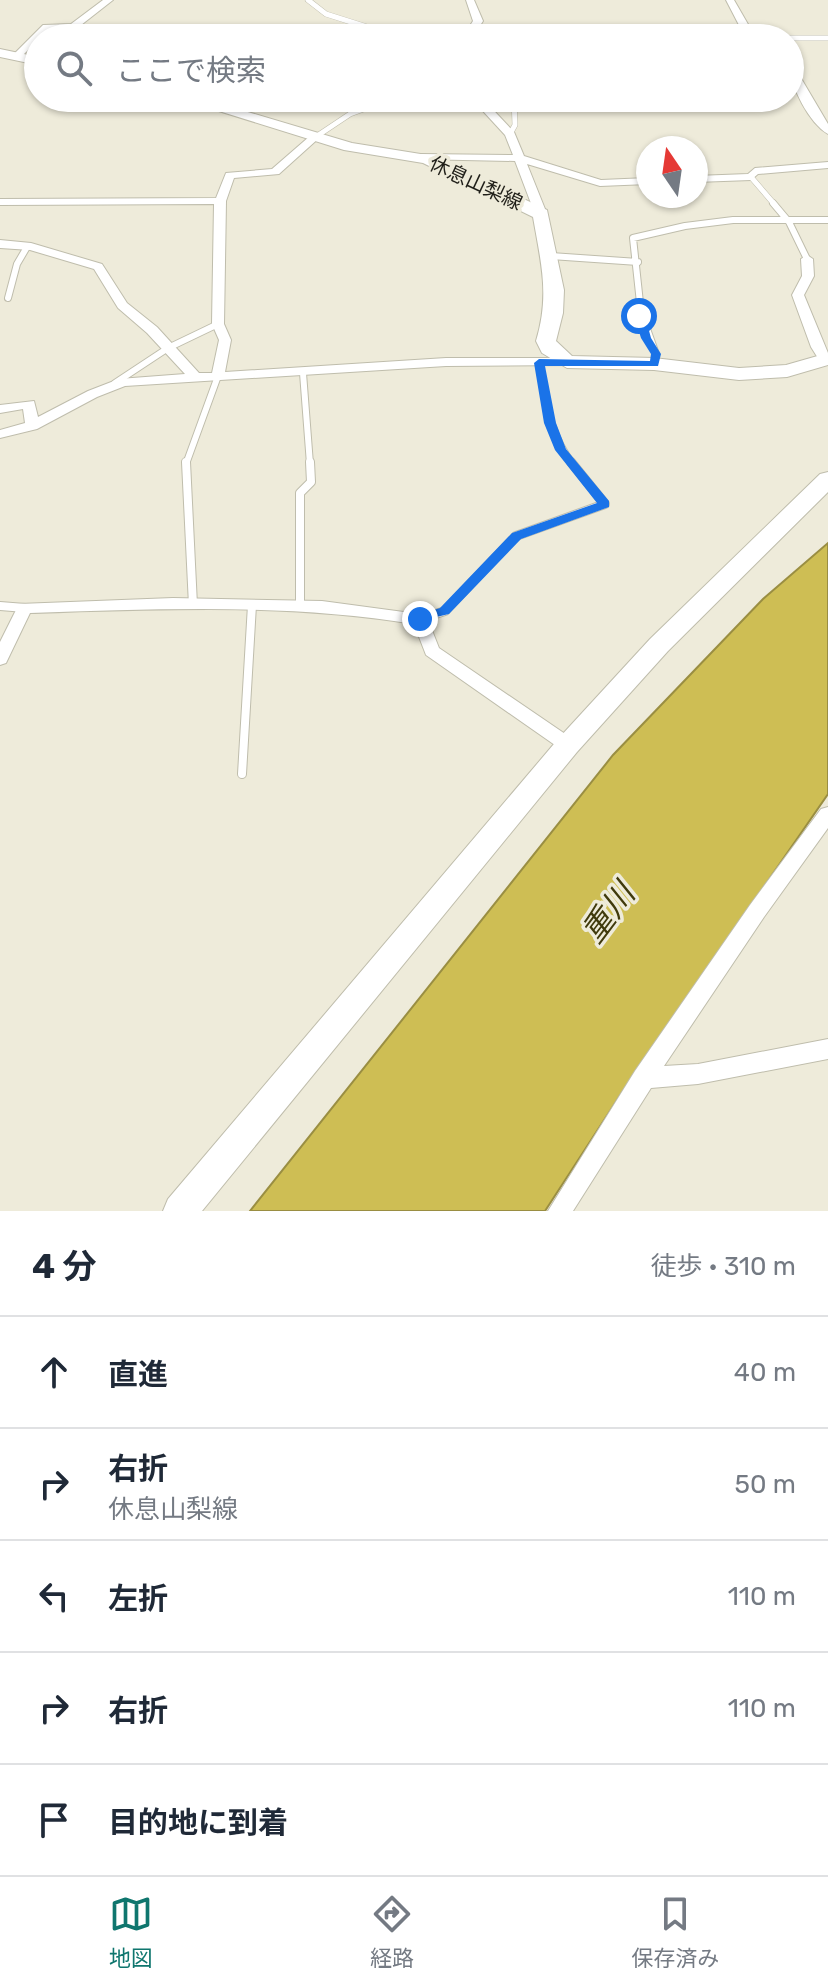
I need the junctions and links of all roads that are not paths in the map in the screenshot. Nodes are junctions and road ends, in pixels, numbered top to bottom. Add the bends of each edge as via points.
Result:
1 (109, 0) edge
2 (308, 0) edge
3 (470, 0) edge
4 (730, 0) edge
5 (77, 24) edge
6 (361, 24) edge
7 (476, 24) edge
8 (743, 24) edge
9 (804, 38) edge
10 (828, 38) edge
11 (24, 49) edge
12 (0, 53) edge
13 (17, 56) junction
14 (24, 58) edge
15 (804, 94) edge
16 (230, 112) edge
17 (356, 112) edge
18 (489, 112) edge
19 (515, 112) edge
20 (828, 131) edge
21 (510, 134) junction
22 (314, 138) junction
23 (420, 157) junction
24 (520, 158) junction
25 (828, 165) edge
26 (751, 177) junction
27 (708, 179) edge
28 (636, 182) edge
29 (220, 201) junction
30 (0, 202) edge
31 (541, 214) junction
32 (828, 220) edge
33 (789, 222) junction
34 (0, 244) edge
35 (27, 247) junction
36 (551, 256) junction
37 (807, 259) joint
38 (638, 262) junction
39 (8, 298) dead end
40 (218, 324) junction
41 (168, 348) junction
42 (827, 359) edge
43 (567, 362) junction
44 (539, 363) junction
45 (654, 364) junction
46 (303, 373) junction
47 (194, 376) junction
48 (218, 376) junction
49 (111, 386) junction
50 (0, 409) edge
51 (32, 426) junction
52 (0, 434) edge
53 (828, 479) edge
54 (300, 604) junction
55 (193, 605) junction
56 (252, 605) junction
57 (0, 606) edge
58 (25, 608) junction
59 (420, 619) junction
60 (0, 659) edge
61 (568, 745) junction
62 (242, 774) dead end
63 (828, 814) edge
64 (828, 1049) edge
65 (643, 1078) junction
66 (180, 1211) edge
67 (560, 1211) edge

1 - 5 street
2 - 6 lane via 316,9
3 - 7 street
4 - 8 street
9 - 10 lane
11 - 13 street
12 - 13 main road
13 - 14 main road
15 - 20 street
16 - 22 main road, 休息山梨線
17 - 22 lane
18 - 21 street
19 - 21 lane
21 - 24 street
22 - 23 main road, 休息山梨線
22 - 29 street via 275,172 230,175
23 - 24 street
23 - 31 main road, 休息山梨線
24 - 28 street via 600,183
24 - 31 street
25 - 26 street via 755,171
26 - 27 street
26 - 33 lane
29 - 30 street
29 - 40 street
31 - 36 main road, 休息山梨線
32 - 33 lane
33 - 37 lane
33 - 38 lane via 733,220 633,238
34 - 35 street
35 - 39 lane
35 - 41 street via 98,267 122,305
36 - 38 lane
36 - 43 main road, 休息山梨線 via 554,313 546,341
37 - 42 street via 808,276 798,295 817,347
38 - 45 lane via 639,316 656,354
40 - 41 lane
40 - 48 street via 225,340
41 - 47 street
41 - 49 lane
42 - 45 main road via 763,374
43 - 44 street
43 - 45 main road
44 - 46 street via 446,362
44 - 59 lane via 550,423 561,450 605,504 516,536 445,611
46 - 48 street
46 - 54 lane via 311,482 300,493
47 - 48 street
47 - 49 street
48 - 55 lane via 186,462
49 - 51 street
50 - 51 street via 29,404
51 - 52 street
53 - 61 main road via 659,645
54 - 56 street
54 - 59 street
55 - 56 street
55 - 58 street
56 - 62 lane
57 - 58 lane
58 - 60 street
59 - 61 street via 432,651
61 - 66 main road
63 - 65 street
64 - 65 street via 698,1074
65 - 67 street

